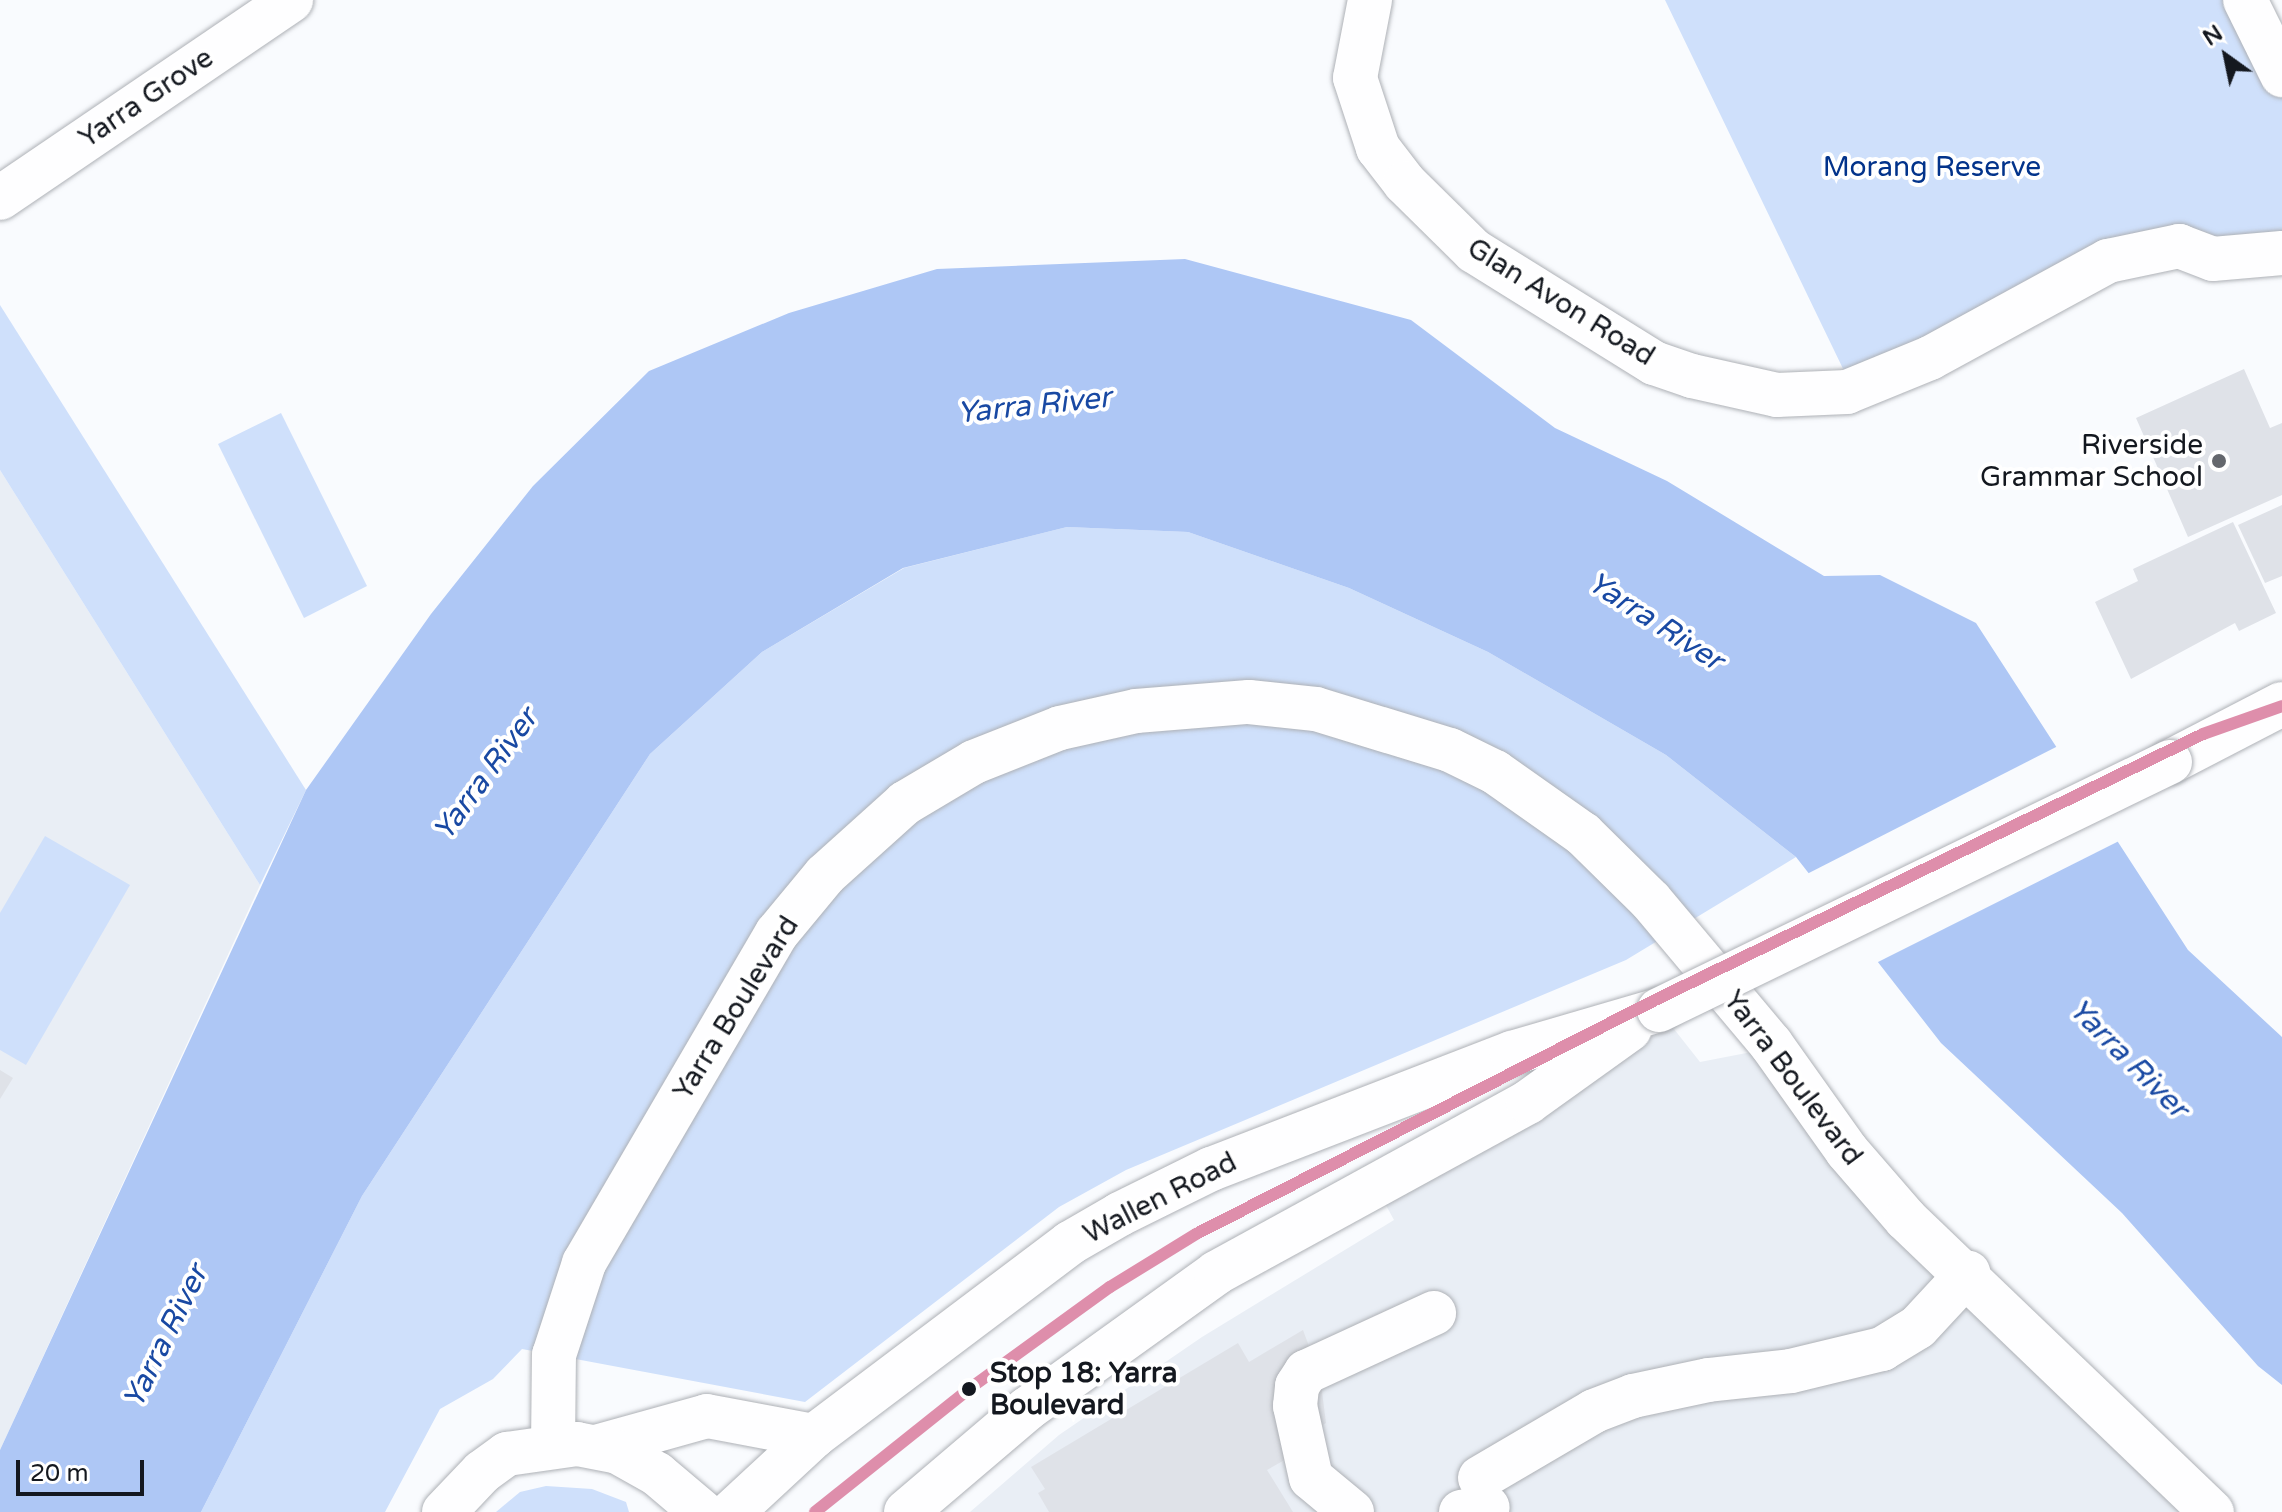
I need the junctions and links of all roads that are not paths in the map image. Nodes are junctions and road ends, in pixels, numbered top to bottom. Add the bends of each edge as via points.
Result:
1 (291, 0) edge
2 (1370, 0) edge
3 (2245, 0) edge
4 (2282, 75) edge
5 (1, 197) edge
6 (2282, 253) edge
7 (2282, 704) edge
8 (2282, 719) edge
9 (2170, 762) junction
10 (1659, 1010) junction
11 (1968, 1273) junction
12 (1434, 1313) dead end
13 (814, 1436) junction
14 (553, 1446) junction
15 (596, 1447) junction
16 (1476, 1499) edge
17 (444, 1512) edge
18 (702, 1512) edge
19 (732, 1512) edge
20 (906, 1512) edge
21 (1352, 1512) edge
22 (2212, 1512) edge

1 - 5 street, Yarra Grove
2 - 6 street, Glan Avon Road via 1355,78 1378,148 1405,183 1474,251 1654,363 1692,376 1777,395 1847,392 1930,358 2108,261 2179,246 2213,259
3 - 4 street
7 - 9 street, Wallen Road
8 - 9 street, Wallen Road
9 - 10 street, Wallen Road, bridge
10 - 13 street, Wallen Road via 1512,1053 1225,1163 1120,1214 1070,1243
10 - 20 street, Wallen Road via 1528,1102 1204,1281 1027,1409
11 - 14 street, Yarra Boulevard via 1906,1219 1847,1151 1771,1044 1651,901 1583,834 1540,802 1450,750 1316,709 1249,702 1136,711 1060,728 974,762 905,803 825,875 777,933 579,1275 554,1355
11 - 16 street via 1918,1327 1882,1349 1791,1371 1708,1380 1633,1396 1594,1411
11 - 22 street, Yarra Boulevard
12 - 21 street via 1306,1372 1297,1386 1295,1406 1311,1478
13 - 15 street via 707,1416
13 - 19 street, Wallen Road
14 - 15 street
14 - 17 street via 507,1454
15 - 18 street via 618,1452 657,1474

